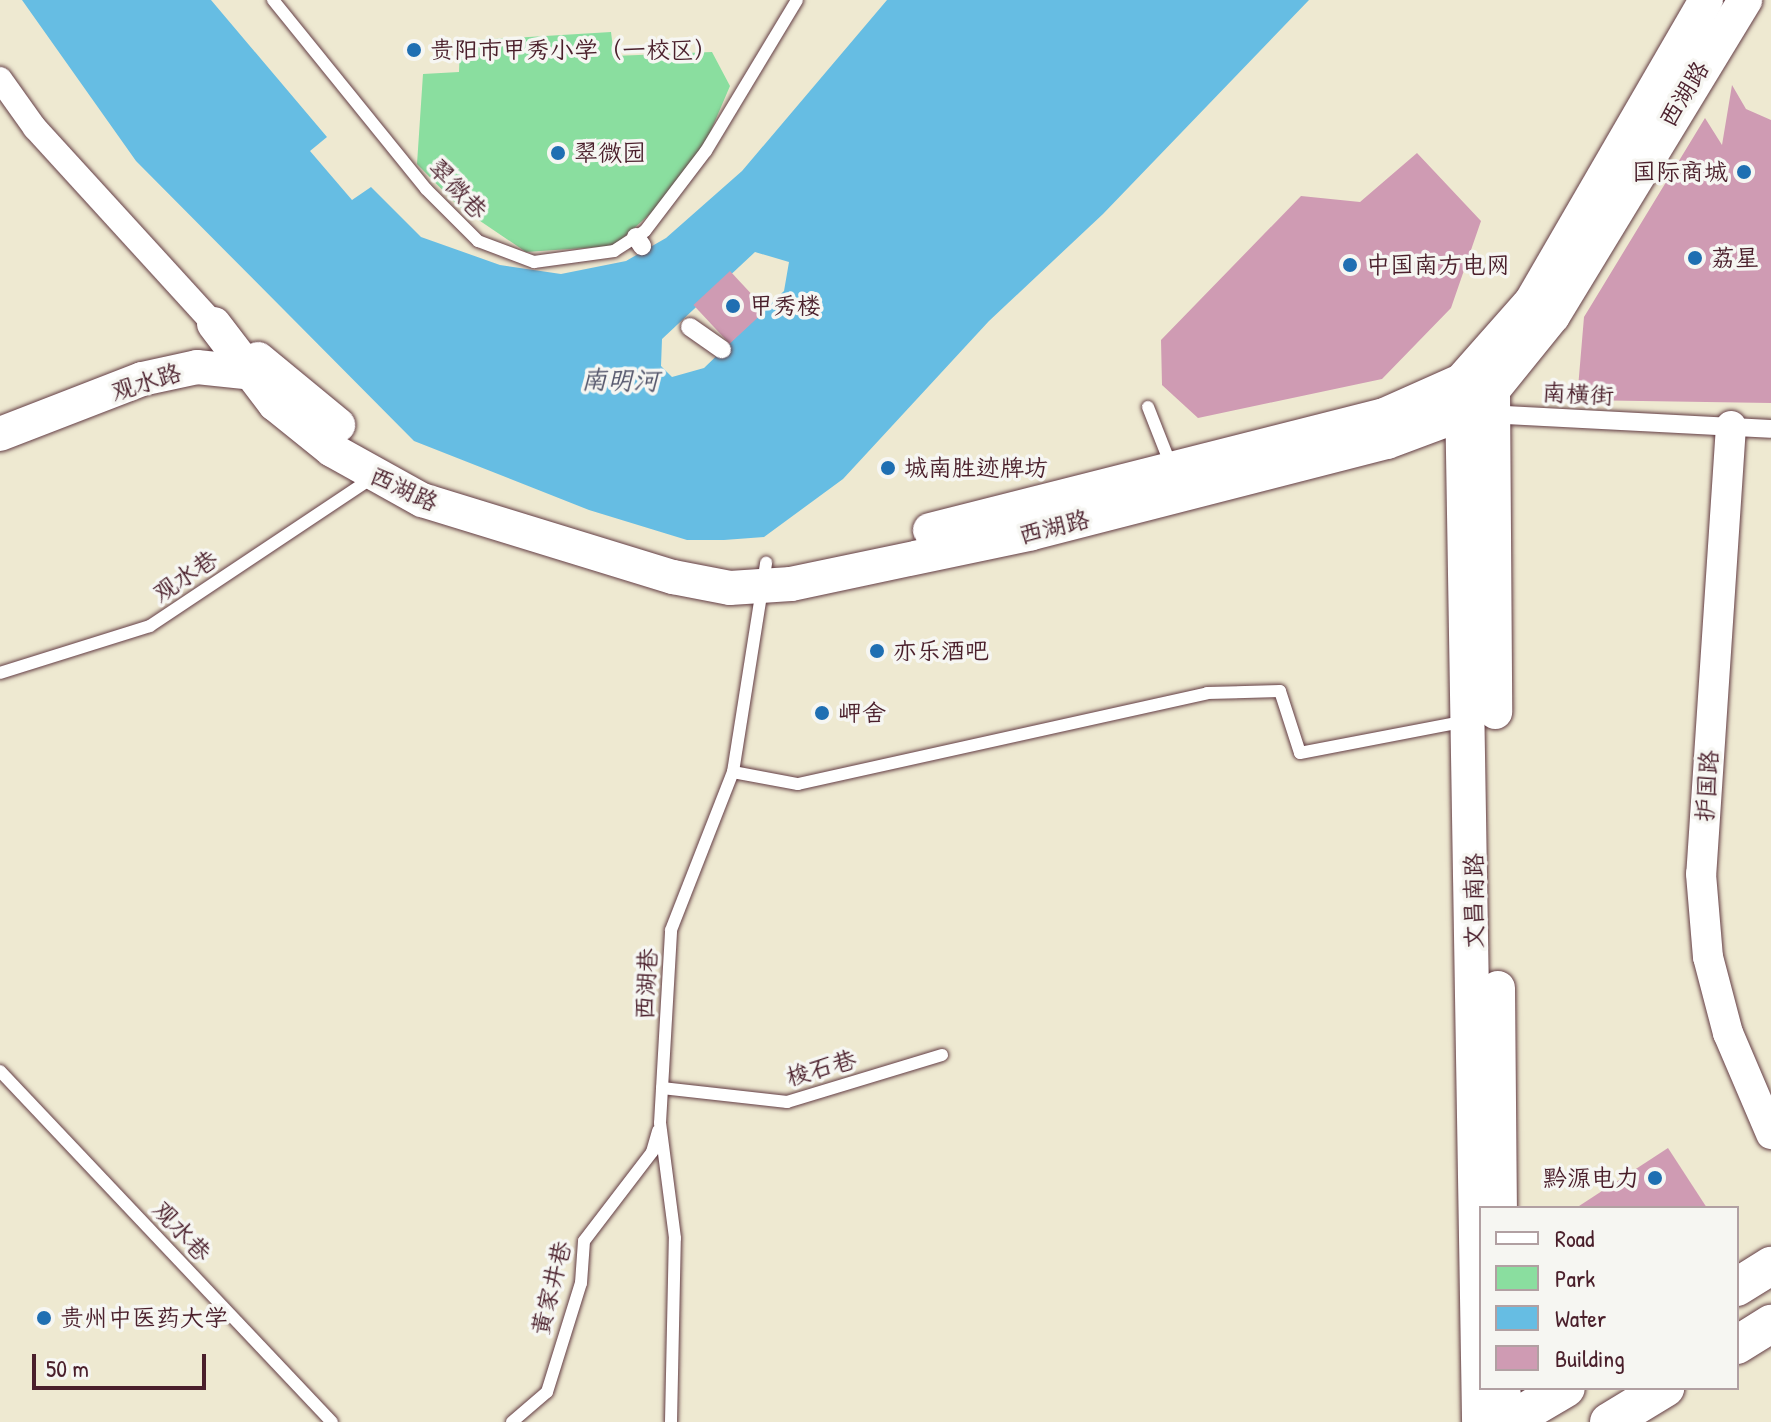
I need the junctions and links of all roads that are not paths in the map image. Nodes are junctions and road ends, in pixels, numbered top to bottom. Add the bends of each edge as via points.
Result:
1 (273, 0) edge
2 (797, 0) edge
3 (1706, 0) edge
4 (1745, 0) edge
5 (0, 79) edge
6 (214, 324) junction
7 (690, 327) dead end
8 (722, 349) dead end
9 (251, 368) junction
10 (284, 396) junction
11 (1477, 400) junction
12 (1148, 407) dead end
13 (1731, 426) junction
14 (1771, 429) edge
15 (0, 434) edge
16 (0, 460) edge
17 (1173, 471) junction
18 (374, 476) junction
19 (762, 574) junction
20 (0, 673) edge
21 (1473, 719) junction
22 (733, 772) junction
23 (942, 1055) dead end
24 (0, 1071) edge
25 (662, 1088) junction
26 (660, 1123) junction
27 (1771, 1134) edge
28 (1500, 1206) edge
29 (1771, 1266) edge
30 (1739, 1286) edge
31 (1503, 1390) edge
32 (1563, 1390) edge
33 (1662, 1390) edge
34 (332, 1422) edge
35 (512, 1422) edge
36 (671, 1422) edge
37 (1479, 1422) edge
38 (1508, 1422) edge
39 (1609, 1422) edge

1 - 2 lane, 翠微巷 via 367,123 478,241 534,262 614,251 639,242 706,151
3 - 11 main road, 西湖路
4 - 11 main road, 西湖路 via 1553,316
5 - 6 street, 西湖路 via 35,128
6 - 9 main road, 西湖路
6 - 10 main road, 西湖路
7 - 8 street
9 - 10 main road, 观水路
9 - 15 main road, 观水路 via 197,367 142,379
10 - 16 main road, 观水路 via 198,388
10 - 18 main road, 西湖路
10 - 19 main road, 西湖路 via 428,481 678,559
11 - 13 street, 南横街
11 - 17 main road, 西湖路 via 1382,416
11 - 19 main road, 西湖路 via 1387,442 1032,533
11 - 21 main road, 文昌南路
11 - 28 main road, 文昌南路
12 - 17 lane
13 - 14 street, 南横街
13 - 27 street, 护国路 via 1701,874 1708,957 1724,1018
17 - 19 main road, 西湖路
18 - 19 main road, 西湖路 via 514,533 673,577
18 - 20 lane, 观水巷 via 150,626
19 - 22 lane, 西湖巷
21 - 22 lane via 1300,753 1280,691 1207,693 798,784
21 - 37 main road, 文昌南路
22 - 25 lane, 西湖巷 via 671,930
23 - 25 lane, 梭石巷 via 787,1102
24 - 34 lane, 观水巷
25 - 26 lane, 西湖巷
26 - 35 lane, 黄家井巷 via 652,1152 584,1241 581,1283 547,1392
26 - 36 lane, 西湖巷 via 675,1238
29 - 30 main road
31 - 38 main road
32 - 38 main road
33 - 39 main road

